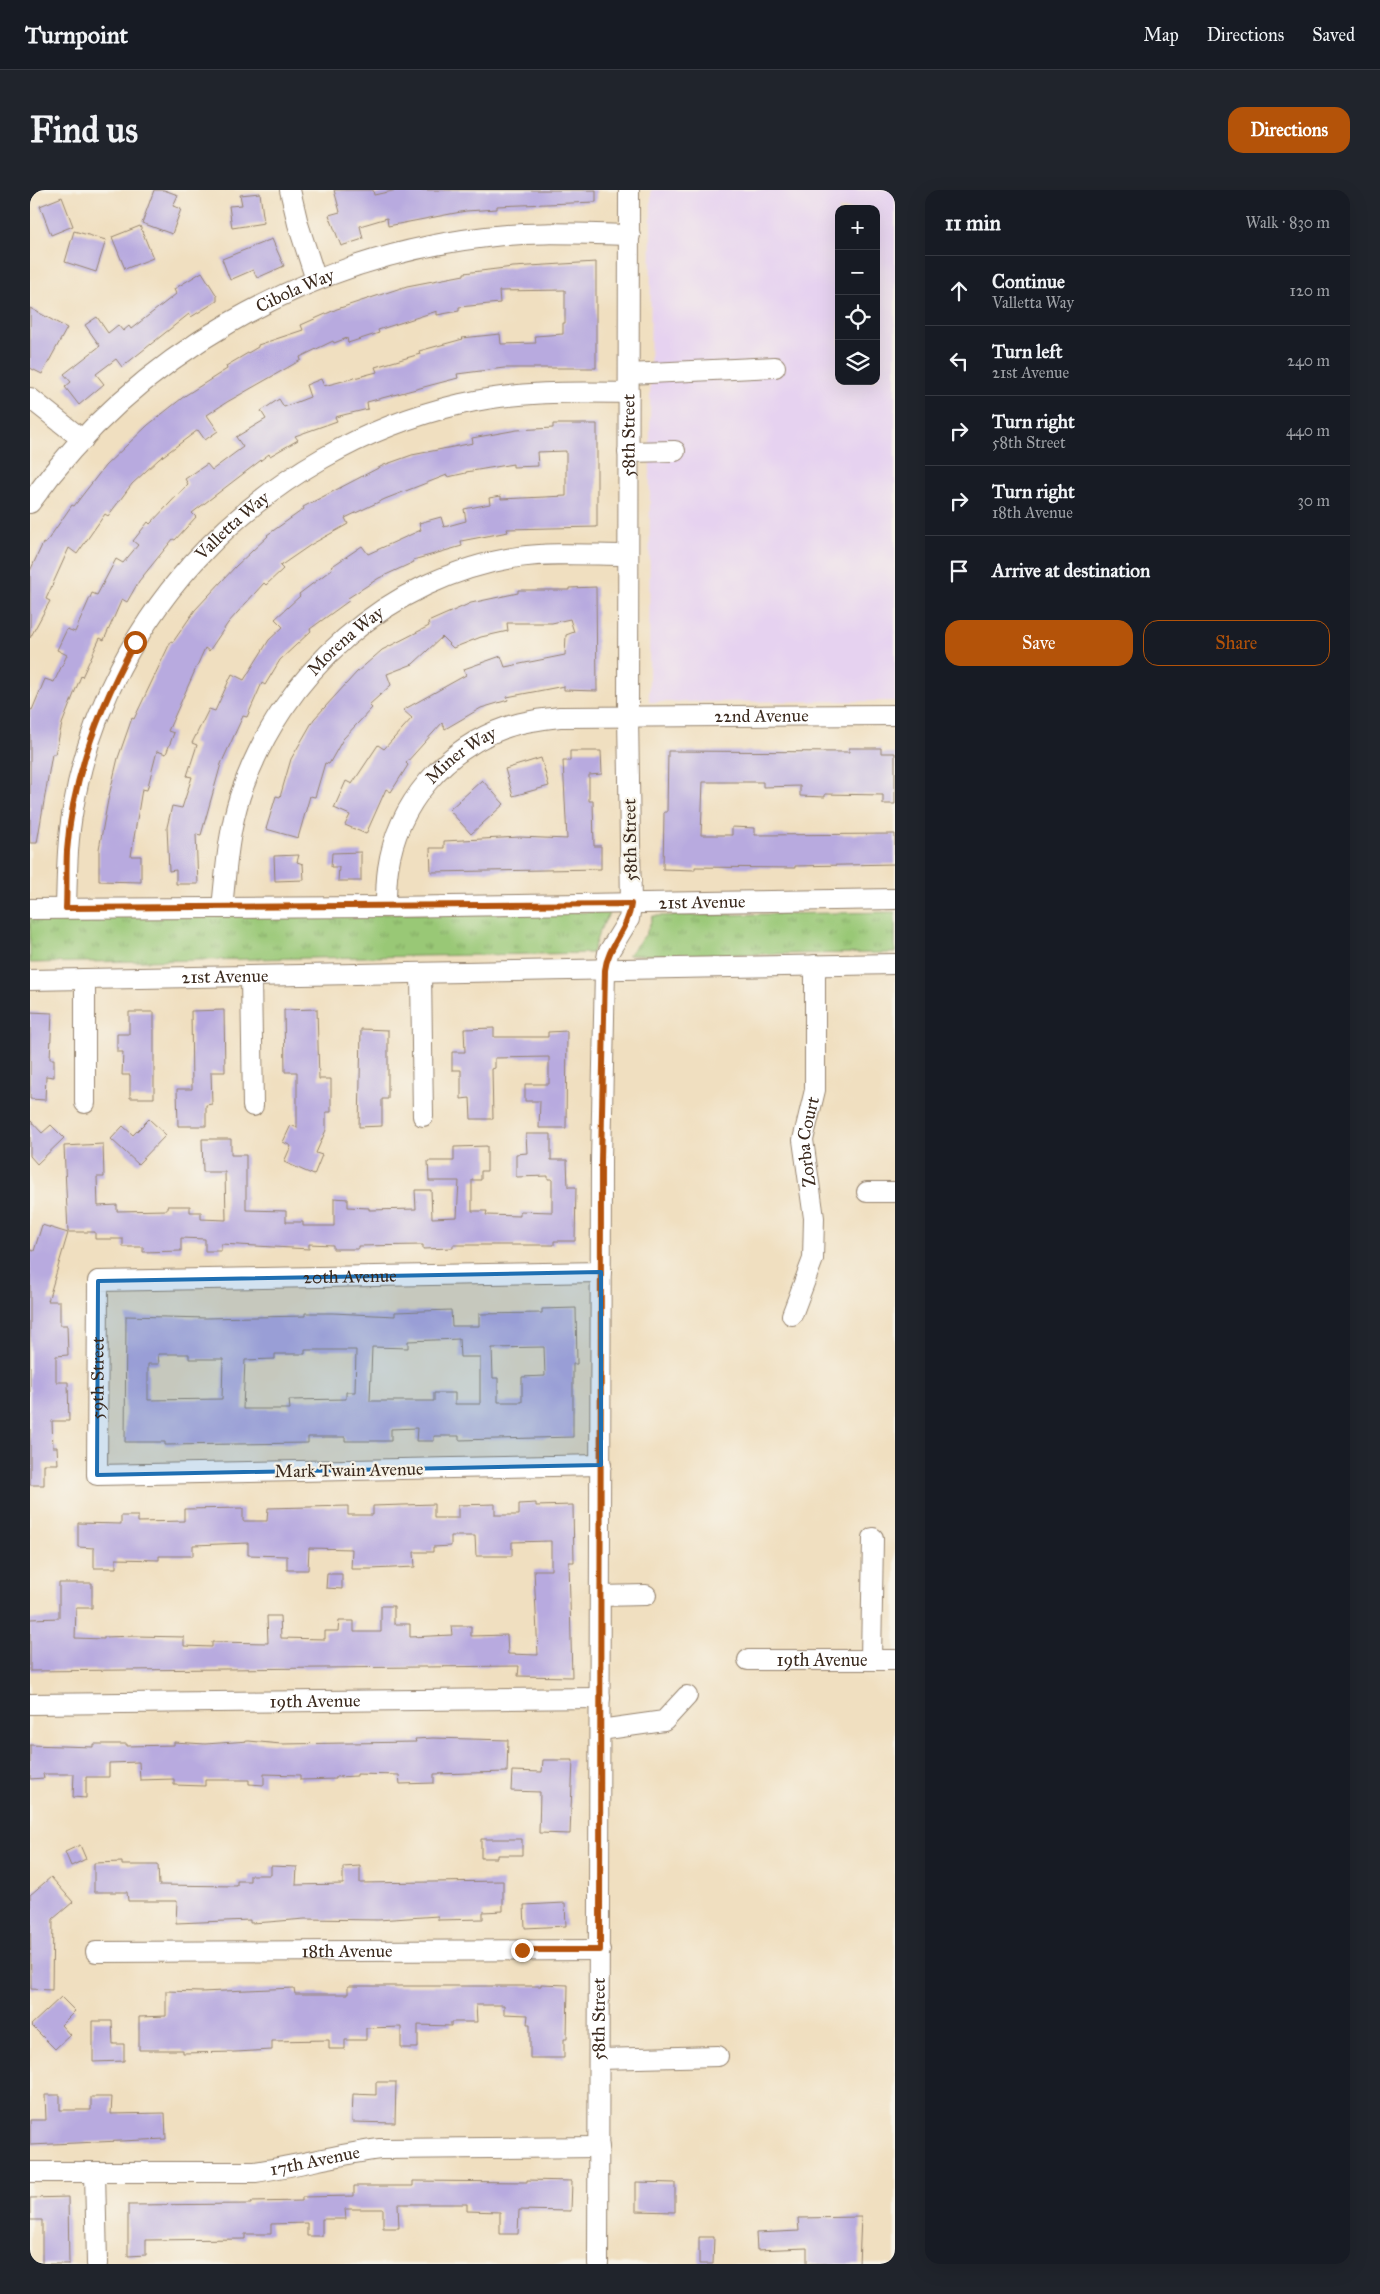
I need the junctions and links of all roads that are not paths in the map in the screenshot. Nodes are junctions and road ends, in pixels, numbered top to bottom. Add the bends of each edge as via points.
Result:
1 (290, 190) edge
2 (629, 190) edge
3 (630, 235) junction
4 (316, 280) junction
5 (775, 367) dead end
6 (629, 384) junction
7 (30, 398) edge
8 (83, 440) junction
9 (675, 451) dead end
10 (628, 452) junction
11 (30, 503) edge
12 (628, 556) junction
13 (895, 715) edge
14 (628, 716) junction
15 (895, 900) edge
16 (631, 904) junction
17 (66, 908) junction
18 (222, 908) junction
19 (386, 908) junction
20 (30, 909) edge
21 (895, 964) edge
22 (816, 966) junction
23 (605, 970) junction
24 (421, 973) junction
25 (251, 977) junction
26 (30, 980) edge
27 (84, 980) junction
28 (85, 1103) dead end
29 (253, 1106) dead end
30 (422, 1116) dead end
31 (867, 1192) dead end
32 (895, 1192) edge
33 (601, 1272) junction
34 (98, 1281) joint
35 (792, 1315) dead end
36 (601, 1466) junction
37 (97, 1475) joint
38 (873, 1538) dead end
39 (600, 1596) junction
40 (646, 1596) dead end
41 (748, 1660) dead end
42 (871, 1660) junction
43 (895, 1660) edge
44 (687, 1696) dead end
45 (600, 1698) junction
46 (30, 1704) edge
47 (600, 1730) junction
48 (600, 1950) junction
49 (96, 1952) dead end
50 (718, 2056) dead end
51 (599, 2059) junction
52 (599, 2147) junction
53 (30, 2172) edge
54 (95, 2172) junction
55 (97, 2264) edge
56 (598, 2264) edge

1 - 4 street
2 - 3 street, 58th Street
3 - 4 street, Cibola Way via 532,233 486,237 429,246
3 - 6 street, 58th Street
4 - 8 street, Cibola Way via 245,314 195,344 143,384
5 - 6 street, Valletta Way
6 - 10 street, 58th Street
6 - 17 street, Valletta Way via 505,396 419,415 353,442 299,471 229,525 164,597 135,642 100,713 73,806 67,850
7 - 8 street
8 - 11 street, Cibola Way
9 - 10 street
10 - 12 street, 58th Street
12 - 14 street, 58th Street
12 - 18 street, Morena Way via 559,554 518,557 483,565 448,576 408,595 368,619 340,642 295,690 255,758 232,827
13 - 14 street, 22nd Avenue
14 - 16 street, 58th Street
14 - 19 street, Miner Way via 534,719 508,726 463,749 430,778 403,821 388,869
15 - 16 street, 21st Avenue
16 - 19 street, 21st Avenue
16 - 23 street, 58th Street via 629,919 608,953
17 - 18 street, 21st Avenue
17 - 20 street, 21st Avenue
18 - 19 street, 21st Avenue
21 - 22 street, 21st Avenue
22 - 23 street, 21st Avenue
22 - 35 street, Zorba Court via 815,1090 803,1140 814,1218 813,1259
23 - 24 street, 21st Avenue
23 - 33 street, 58th Street
24 - 25 street, 21st Avenue
24 - 30 street
25 - 27 street, 21st Avenue
25 - 29 street
26 - 27 street, 21st Avenue
27 - 28 street
31 - 32 street
33 - 34 street, 20th Avenue
33 - 36 street, 58th Street
34 - 37 street, 59th Street
36 - 37 street, Mark Twain Avenue
36 - 39 street, 58th Street
38 - 42 street
39 - 40 street
39 - 45 street, 58th Street
41 - 42 street, 19th Avenue
42 - 43 street, 19th Avenue
44 - 47 street via 664,1721
45 - 46 street, 19th Avenue
45 - 47 street, 58th Street
47 - 48 street, 58th Street
48 - 49 street, 18th Avenue
48 - 51 street, 58th Street
50 - 51 street
51 - 52 street, 58th Street
52 - 54 street, 17th Avenue via 380,2149 255,2172
52 - 56 street, 58th Street
53 - 54 street, 17th Avenue
54 - 55 street

